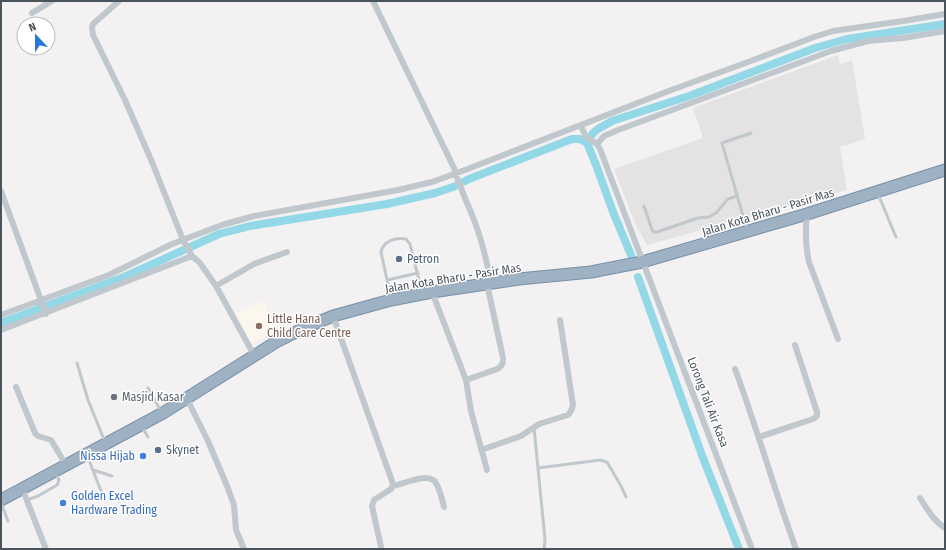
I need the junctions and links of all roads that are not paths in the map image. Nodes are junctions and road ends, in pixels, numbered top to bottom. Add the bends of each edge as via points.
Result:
1 (52, 1) edge
2 (119, 1) edge
3 (373, 1) edge
4 (32, 13) dead end
5 (945, 14) edge
6 (945, 31) edge
7 (581, 128) junction
8 (751, 133) dead end
9 (597, 144) junction
10 (945, 170) edge
11 (456, 176) junction
12 (1, 191) edge
13 (877, 192) junction
14 (737, 196) junction
15 (644, 206) dead end
16 (807, 214) junction
17 (748, 232) junction
18 (896, 237) dead end
19 (184, 242) junction
20 (287, 252) dead end
21 (191, 255) junction
22 (642, 262) junction
23 (418, 273) junction
24 (387, 280) junction
25 (489, 284) junction
26 (216, 286) junction
27 (427, 293) junction
28 (391, 300) junction
29 (40, 301) junction
30 (45, 313) junction
31 (1, 315) edge
32 (333, 316) junction
33 (560, 320) dead end
34 (1, 330) edge
35 (838, 339) dead end
36 (795, 345) dead end
37 (254, 355) junction
38 (77, 363) dead end
39 (735, 369) dead end
40 (466, 380) junction
41 (16, 387) dead end
42 (148, 388) dead end
43 (187, 399) junction
44 (163, 413) junction
45 (141, 425) junction
46 (534, 428) junction
47 (148, 437) dead end
48 (760, 438) junction
49 (106, 444) junction
50 (481, 450) junction
51 (86, 454) junction
52 (66, 465) junction
53 (538, 468) junction
54 (93, 470) junction
55 (487, 470) dead end
56 (54, 471) junction
57 (112, 476) dead end
58 (393, 486) junction
59 (22, 488) junction
60 (101, 491) dead end
61 (626, 497) dead end
62 (920, 498) dead end
63 (27, 500) junction
64 (1, 501) edge
65 (444, 507) dead end
66 (8, 521) dead end
67 (945, 528) edge
68 (381, 547) dead end
69 (46, 549) edge
70 (244, 549) edge
71 (544, 549) edge
72 (752, 549) edge
73 (796, 549) edge

1 - 4 street
2 - 19 street via 95,21 92,31 125,100
3 - 11 street
5 - 7 street via 826,33 666,92
6 - 9 street via 868,42 831,52 618,130 604,136
7 - 9 street via 586,137
7 - 11 street
8 - 14 lane via 722,143
9 - 22 street, Lorong Tali Air Kasa
10 - 13 highway, Jalan Kota Bharu - Pasir Mas
11 - 19 street via 398,190 238,220
11 - 25 street via 475,221 486,260
12 - 29 street
13 - 16 highway, Jalan Kota Bharu - Pasir Mas
13 - 18 lane
14 - 15 lane via 728,199 709,217 698,218 658,232 652,230
14 - 17 lane
16 - 17 highway, Jalan Kota Bharu - Pasir Mas
16 - 35 street via 806,250
17 - 22 highway, Jalan Kota Bharu - Pasir Mas
19 - 21 street
19 - 29 street via 109,275
20 - 26 street via 254,264
21 - 26 street
21 - 30 street
22 - 25 highway, Jalan Kota Bharu - Pasir Mas via 591,272
22 - 72 street, Lorong Tali Air Kasa
23 - 24 lane
23 - 24 lane via 410,244 401,238 386,242 382,246
23 - 27 lane
24 - 28 lane
25 - 27 highway, Jalan Kota Bharu - Pasir Mas
25 - 40 street via 503,364 497,370
26 - 37 street
27 - 28 highway, Jalan Kota Bharu - Pasir Mas
27 - 40 street
28 - 32 highway, Jalan Kota Bharu - Pasir Mas
29 - 30 street
29 - 31 street
30 - 34 street
32 - 37 highway, Jalan Kota Bharu - Pasir Mas via 304,328
32 - 58 street
33 - 46 street via 572,410 568,415
36 - 48 street via 817,412 816,416
37 - 43 highway, Jalan Kota Bharu - Pasir Mas
38 - 49 lane via 88,400
39 - 48 street
40 - 50 street
41 - 52 street via 35,433 51,440
42 - 44 lane
43 - 44 highway, Jalan Kota Bharu - Pasir Mas
43 - 70 street via 227,486 234,505 236,530
44 - 45 highway, Jalan Kota Bharu - Pasir Mas
45 - 47 lane
45 - 49 highway, Jalan Kota Bharu - Pasir Mas
46 - 50 street via 514,439
46 - 53 lane
48 - 73 street
49 - 51 highway, Jalan Kota Bharu - Pasir Mas
50 - 55 street
51 - 52 highway, Jalan Kota Bharu - Pasir Mas
51 - 54 lane
52 - 56 highway, Jalan Kota Bharu - Pasir Mas
53 - 61 lane via 600,460 607,462
53 - 71 lane
54 - 57 lane
54 - 60 lane
56 - 59 highway, Jalan Kota Bharu - Pasir Mas
56 - 63 lane via 59,480 58,484
58 - 65 street via 421,478 433,479
58 - 68 street via 374,500 372,506
59 - 63 street
59 - 64 highway, Jalan Kota Bharu - Pasir Mas
62 - 67 street via 928,511
63 - 69 street
64 - 66 lane

